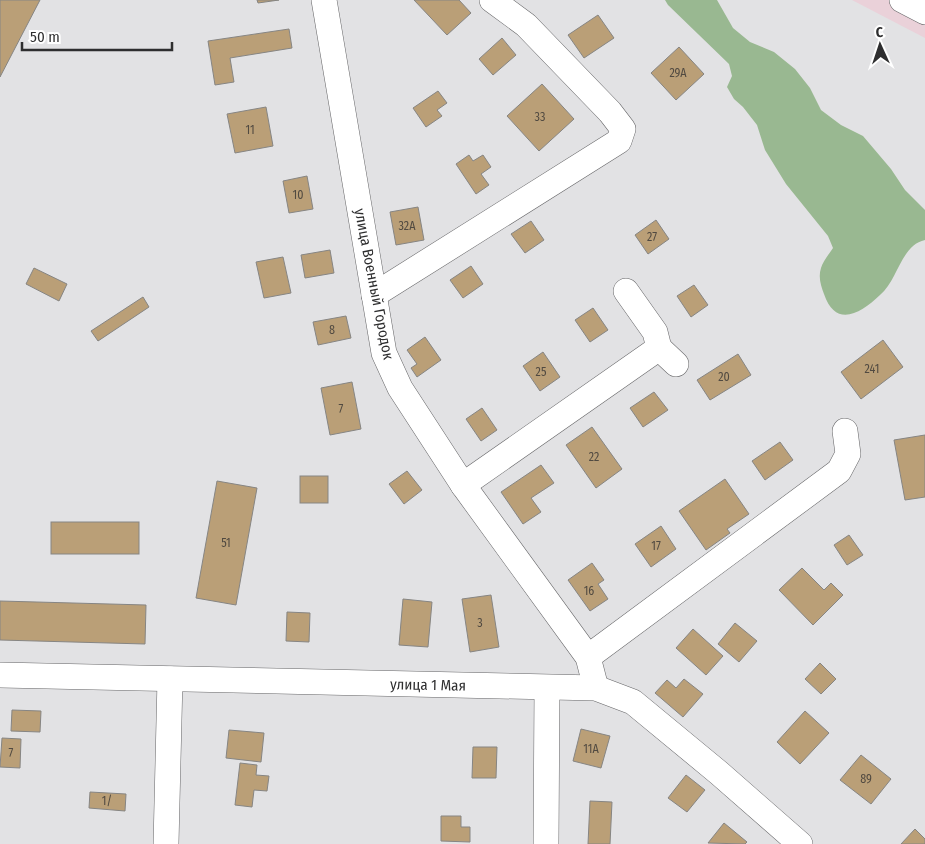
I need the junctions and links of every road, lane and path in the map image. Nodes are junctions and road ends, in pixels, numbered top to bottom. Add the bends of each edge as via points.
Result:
1 (324, 0) edge
2 (492, 0) edge
3 (902, 0) edge
4 (925, 12) edge
5 (626, 291) dead end
6 (374, 296) junction
7 (846, 430) dead end
8 (463, 485) junction
9 (588, 657) junction
10 (0, 675) edge
11 (170, 679) junction
12 (547, 688) junction
13 (596, 688) junction
14 (166, 844) edge
15 (546, 844) edge
16 (800, 844) edge

1 - 6 street, улица Военный Городок
2 - 6 street via 526,25 610,112 622,129 619,141
3 - 4 street
5 - 8 street via 655,332 667,356
6 - 8 street, улица Военный Городок via 384,353 400,388
7 - 9 street via 848,454 839,471
8 - 9 street, улица Военный Городок
9 - 13 street, улица Военный Городок
10 - 11 street, улица 1 Мая
11 - 12 street, улица 1 Мая
11 - 14 street
12 - 13 street, улица 1 Мая
12 - 15 street
13 - 16 street, улица 1 Мая via 632,702

